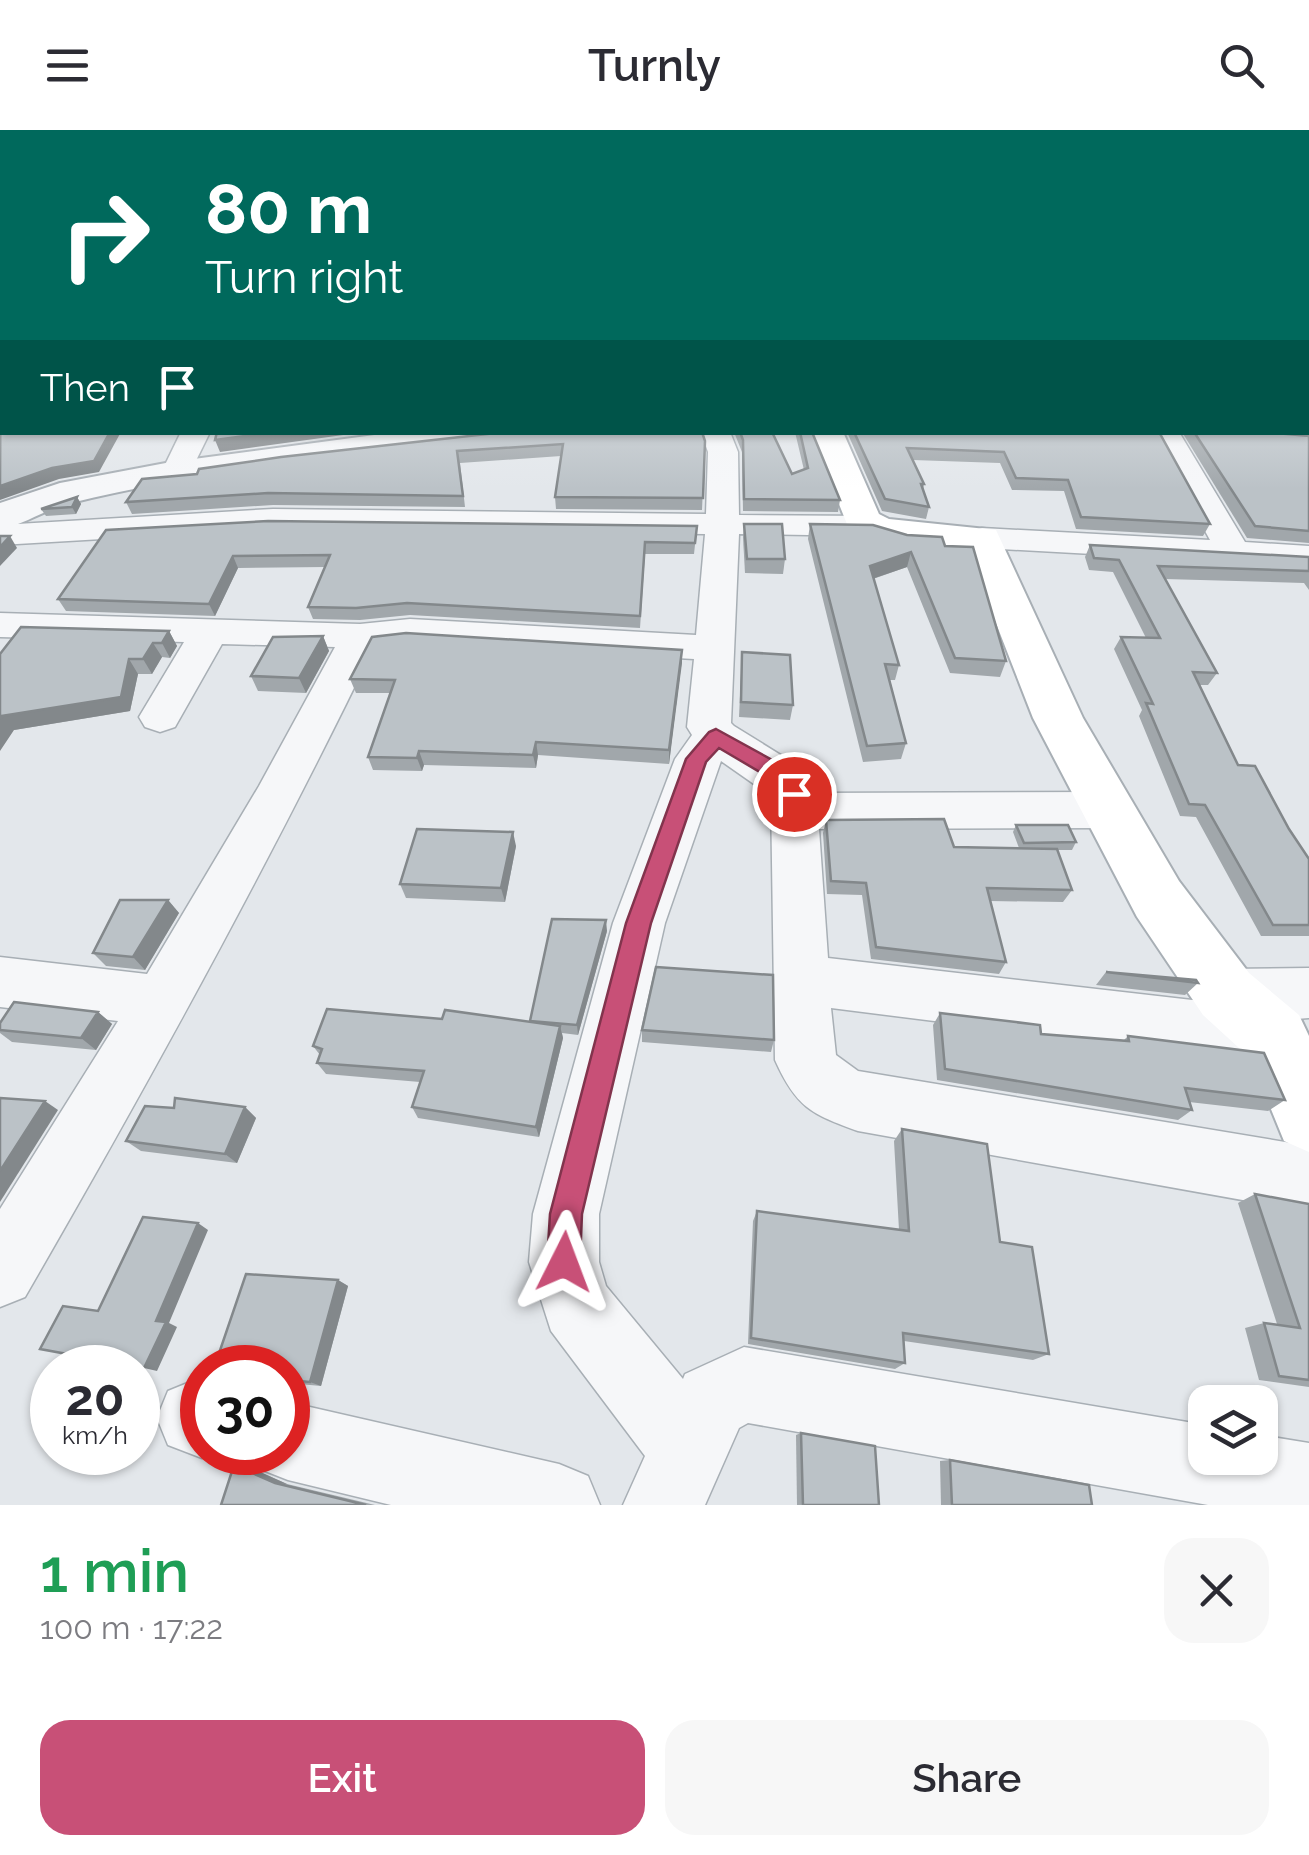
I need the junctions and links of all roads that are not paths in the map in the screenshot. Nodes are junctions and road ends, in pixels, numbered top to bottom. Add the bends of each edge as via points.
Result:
1 (195, 435) edge
2 (474, 435) edge
3 (716, 435) edge
4 (827, 435) edge
5 (1166, 435) edge
6 (177, 471) junction
7 (5, 517) edge
8 (722, 522) junction
9 (870, 526) junction
10 (982, 538) junction
11 (1235, 554) junction
12 (1309, 556) edge
13 (0, 625) edge
14 (210, 631) junction
15 (360, 636) junction
16 (716, 648) junction
17 (160, 717) dead end
18 (716, 737) junction
19 (1109, 810) junction
20 (797, 811) junction
21 (802, 980) junction
22 (0, 982) edge
23 (1309, 993) edge
24 (1226, 994) junction
25 (161, 1001) junction
26 (1275, 1037) junction
27 (1309, 1116) edge
28 (1309, 1179) edge
29 (0, 1272) edge
30 (310, 1445) edge
31 (677, 1478) edge
32 (1309, 1482) edge
33 (559, 1505) edge

1 - 6 street
2 - 6 street
3 - 8 street via 723,452
4 - 9 main road via 862,521
5 - 11 street
6 - 7 street
7 - 8 street
8 - 9 street
8 - 16 street
9 - 10 main road
10 - 11 street
10 - 19 main road via 1058,718
11 - 12 street
13 - 14 street
14 - 15 street
14 - 17 street
15 - 16 street via 410,631
15 - 25 street
16 - 18 street via 708,712
18 - 20 street via 777,772 794,794
18 - 31 street via 697,759 639,923 566,1214 564,1262 576,1306
19 - 20 street
19 - 24 main road via 1158,899
20 - 21 street
21 - 26 street
21 - 28 street via 805,1060 814,1080 833,1092
22 - 25 street
23 - 24 street
24 - 26 main road
25 - 29 street
26 - 27 main road
30 - 33 street
31 - 32 street via 712,1401 744,1385

